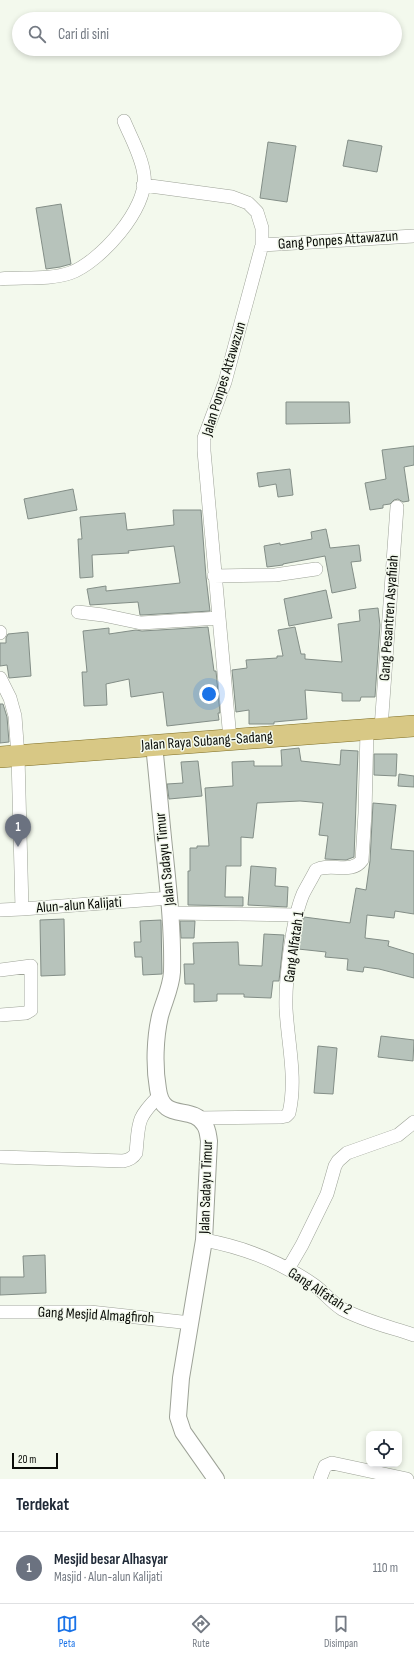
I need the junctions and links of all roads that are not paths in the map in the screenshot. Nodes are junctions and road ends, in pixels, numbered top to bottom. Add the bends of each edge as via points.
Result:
1 (124, 121) dead end
2 (143, 185) junction
3 (414, 236) edge
4 (262, 245) junction
5 (0, 279) edge
6 (397, 507) dead end
7 (316, 569) dead end
8 (214, 576) junction
9 (78, 612) dead end
10 (219, 618) junction
11 (0, 678) edge
12 (414, 726) edge
13 (374, 729) junction
14 (230, 739) junction
15 (154, 745) junction
16 (9, 757) edge
17 (170, 906) junction
18 (22, 909) junction
19 (0, 910) edge
20 (297, 915) junction
21 (0, 970) edge
22 (0, 1015) edge
23 (159, 1096) junction
24 (198, 1118) junction
25 (414, 1122) edge
26 (0, 1157) edge
27 (204, 1240) junction
28 (288, 1269) junction
29 (0, 1312) edge
30 (191, 1323) junction
31 (414, 1335) edge
32 (216, 1479) edge
33 (320, 1479) edge
34 (407, 1479) edge

1 - 2 street via 145,176
2 - 4 street, Jalan Ponpes Attawazun via 232,197 248,203 257,212 262,228
2 - 5 street via 133,215 115,239 97,257 82,267 60,276
3 - 4 street, Gang Ponpes Attawazun
4 - 8 street, Jalan Ponpes Attawazun via 225,382 204,438
6 - 13 street, Gang Pesantren Asyafiiah
7 - 8 street via 275,575
8 - 10 street, Jalan Ponpes Attawazun
9 - 10 street via 141,623
10 - 14 street, Jalan Ponpes Attawazun
11 - 16 street, Alun-alun Kalijati via 15,716
12 - 13 main road, Jalan Raya Subang-Sadang
13 - 14 main road, Jalan Raya Subang-Sadang
13 - 20 street, Gang Alfatah 1 via 362,860 350,867 325,867 316,870 302,895
14 - 15 main road, Jalan Raya Subang-Sadang
15 - 16 main road, Jalan Raya Subang-Sadang
15 - 17 street, Jalan Sadayu Timur
16 - 18 street, Alun-alun Kalijati
17 - 18 street, Alun-alun Kalijati
17 - 20 street, Alun-alun Kalijati
17 - 23 street, Jalan Sadayu Timur via 172,974 158,1031 156,1054
18 - 19 street
20 - 24 street, Gang Alfatah 1 via 289,962 286,1008 292,1074 289,1113 281,1117
21 - 22 street via 31,966 30,1010 26,1013
23 - 24 street, Jalan Sadayu Timur via 165,1107
23 - 26 street via 142,1114 136,1153 128,1160
24 - 27 street, Jalan Sadayu Timur via 204,1122 209,1141
25 - 28 street via 398,1135 347,1153 338,1160 327,1194
27 - 28 street, Gang Alfatah 2 via 247,1250
27 - 30 street, Jalan Sadayu Timur
28 - 31 street, Gang Alfatah 2 via 314,1285 343,1309
29 - 30 street, Gang Mesjid Almagfiroh via 90,1312
30 - 32 street, Jalan Sadayu Timur via 178,1402 179,1425 193,1449
33 - 34 street via 325,1466 332,1463

